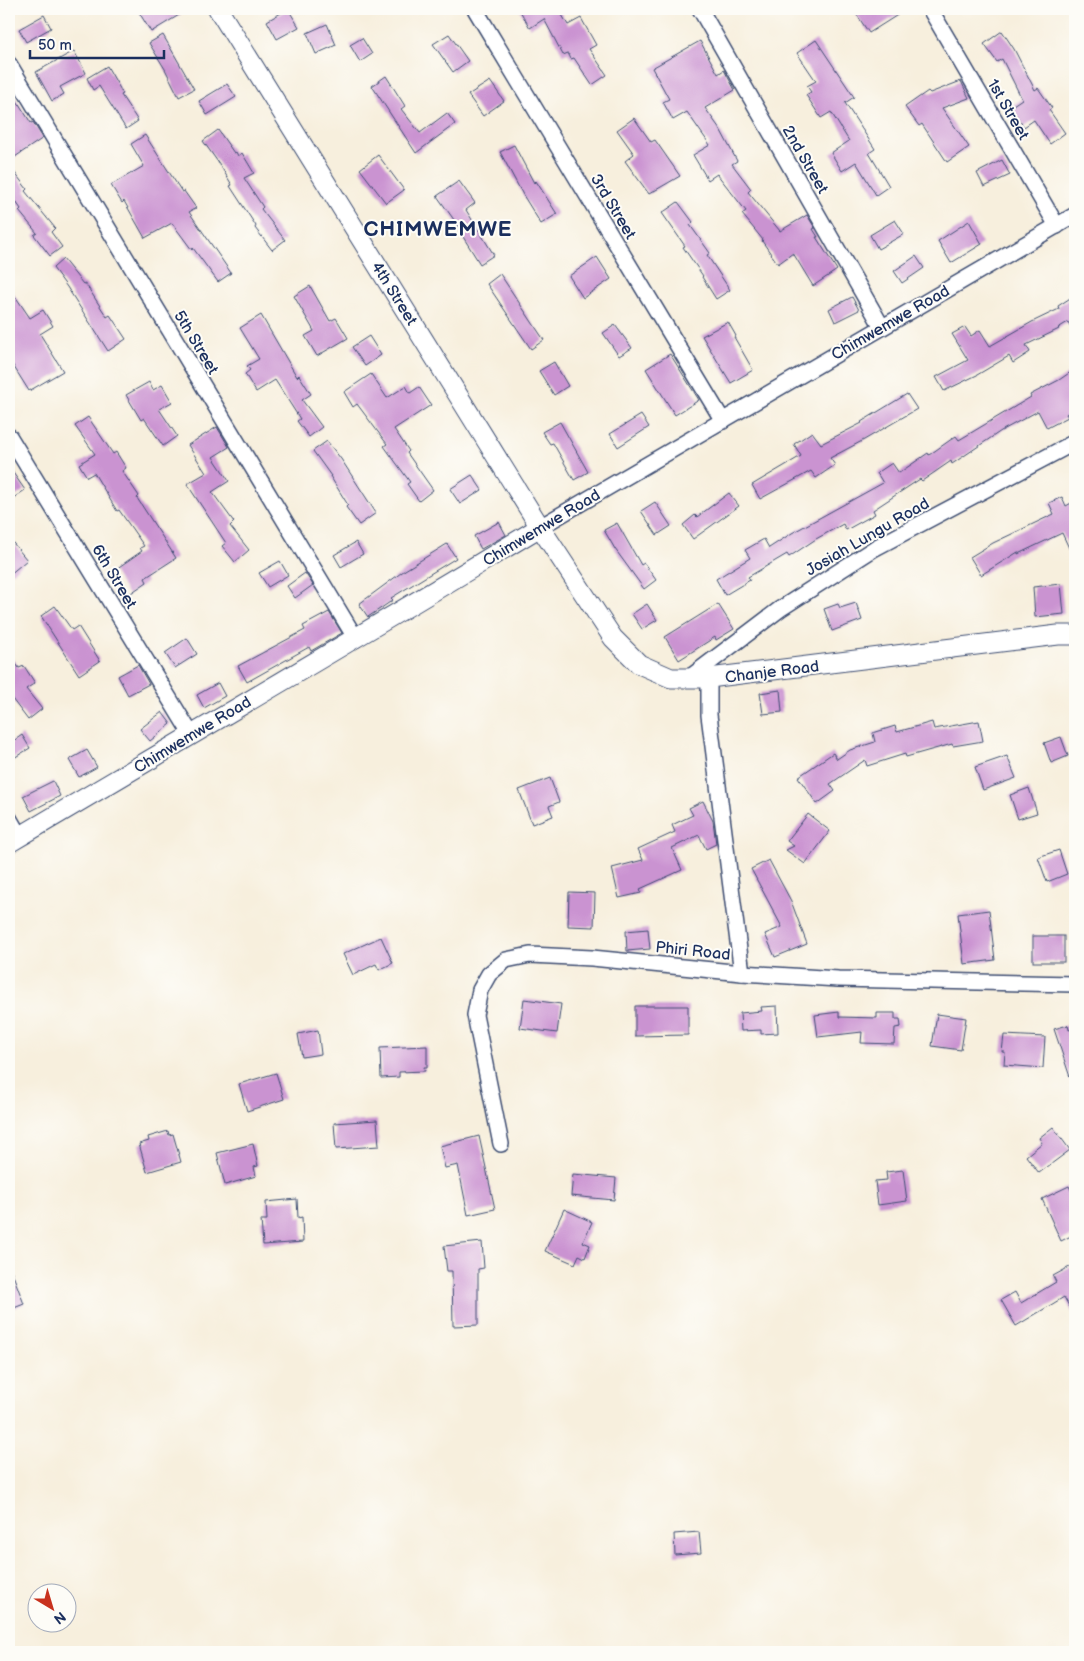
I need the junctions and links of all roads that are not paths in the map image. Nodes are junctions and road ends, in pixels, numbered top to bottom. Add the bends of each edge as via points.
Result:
1 (218, 9) edge
2 (474, 9) edge
3 (700, 9) edge
4 (930, 9) edge
5 (9, 64) edge
6 (1075, 215) edge
7 (1057, 226) junction
8 (882, 327) junction
9 (723, 421) junction
10 (9, 436) edge
11 (1075, 442) edge
12 (540, 526) junction
13 (1075, 635) edge
14 (356, 638) junction
15 (688, 678) junction
16 (709, 678) junction
17 (191, 734) junction
18 (9, 818) edge
19 (14, 840) edge
20 (742, 973) junction
21 (1075, 984) edge
22 (501, 1144) dead end

1 - 12 street, 4th Street
2 - 9 street, 3rd Street
3 - 8 street, 2nd Street
4 - 7 street, 1st Street
5 - 14 street, 5th Street
6 - 7 street, Chimwemwe Road
7 - 8 street, Chimwemwe Road
8 - 9 street, Chimwemwe Road
9 - 12 street, Chimwemwe Road
10 - 17 street, 6th Street
11 - 15 street, Josiah Lungu Road via 875,548 780,609
12 - 14 street, Chimwemwe Road
12 - 15 street, Chanje Road via 613,638 639,664 671,678
13 - 16 street, Chanje Road
14 - 17 street, Chimwemwe Road
15 - 16 street, Chanje Road
16 - 20 street via 709,715
17 - 19 street, Chimwemwe Road
18 - 19 street
20 - 21 street, Phiri Road via 838,979
20 - 22 street, Phiri Road via 530,955 506,960 497,966 480,990 475,1015

